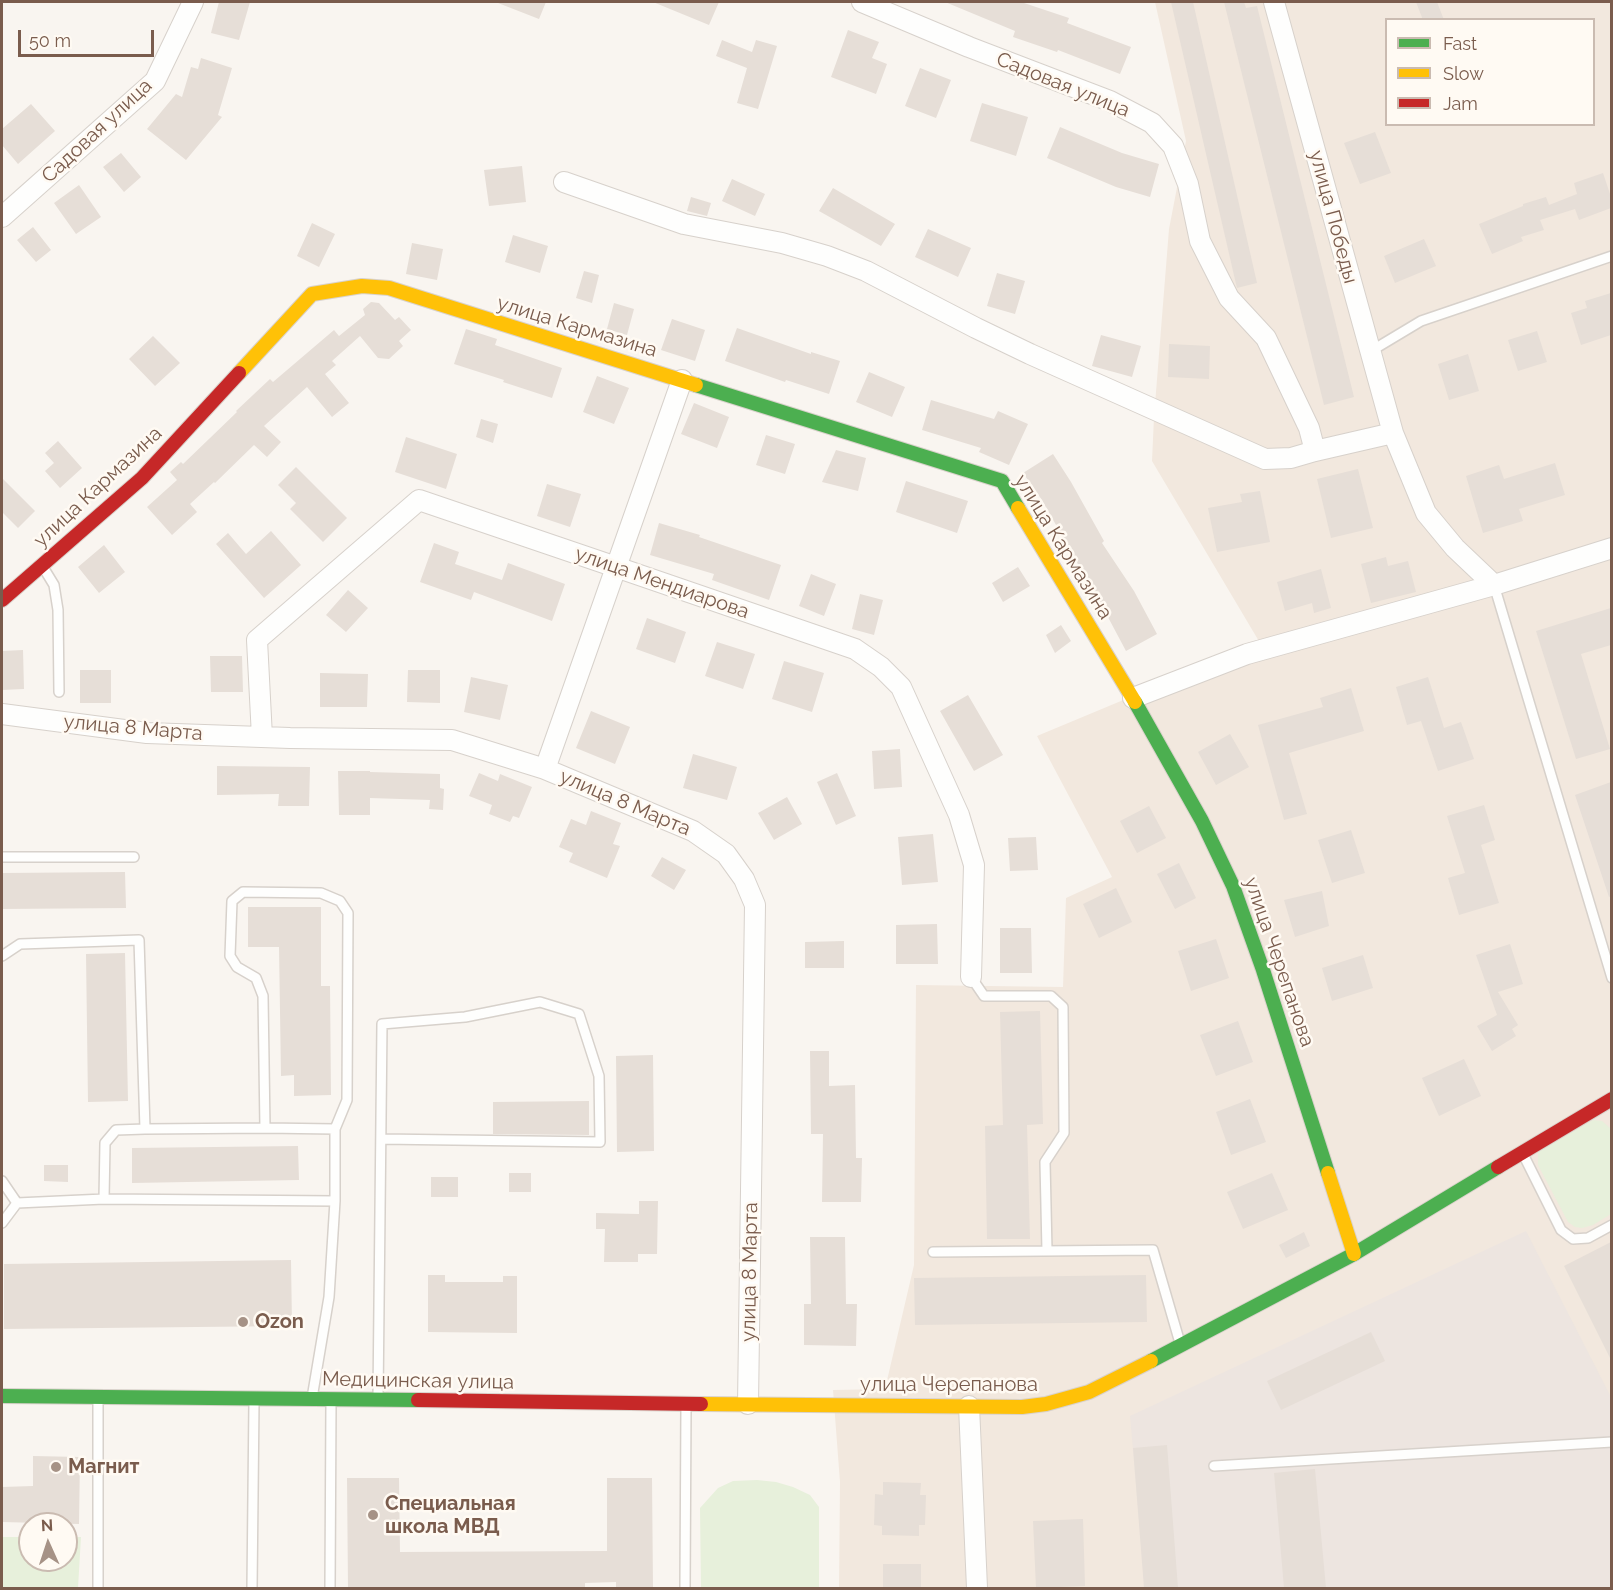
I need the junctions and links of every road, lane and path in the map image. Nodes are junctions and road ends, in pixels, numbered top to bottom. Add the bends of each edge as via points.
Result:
1 (193, 2) edge
2 (862, 2) edge
3 (1274, 2) edge
4 (564, 182) dead end
5 (2, 217) edge
6 (1611, 256) edge
7 (1371, 351) junction
8 (682, 380) junction
9 (1393, 433) junction
10 (1315, 451) junction
11 (1611, 548) edge
12 (41, 565) junction
13 (616, 567) junction
14 (1494, 585) junction
15 (2, 600) edge
16 (60, 692) dead end
17 (1133, 698) junction
18 (2, 714) edge
19 (262, 737) junction
20 (545, 769) junction
21 (134, 856) dead end
22 (2, 857) edge
23 (2, 956) edge
24 (971, 977) joint
25 (1611, 978) edge
26 (1611, 1099) edge
27 (265, 1128) junction
28 (145, 1129) junction
29 (335, 1129) junction
30 (381, 1139) junction
31 (1522, 1153) junction
32 (2, 1181) edge
33 (104, 1199) junction
34 (335, 1201) junction
35 (17, 1203) junction
36 (2, 1223) edge
37 (1611, 1225) edge
38 (1047, 1251) junction
39 (933, 1252) dead end
40 (1354, 1254) junction
41 (1180, 1345) junction
42 (2, 1396) edge
43 (98, 1397) junction
44 (254, 1399) junction
45 (312, 1400) junction
46 (331, 1400) junction
47 (378, 1400) junction
48 (686, 1403) junction
49 (748, 1404) junction
50 (834, 1405) joint
51 (969, 1406) junction
52 (1611, 1442) edge
53 (1214, 1466) dead end
54 (98, 1588) edge
55 (252, 1588) edge
56 (330, 1588) edge
57 (685, 1588) edge
58 (977, 1588) edge

1 - 5 street, Садовая улица via 155,81
2 - 10 street, Садовая улица via 969,48 1110,100 1152,123 1173,146 1188,184 1200,241 1229,298 1266,338 1309,429
3 - 7 street, улица Победы
4 - 10 street via 684,224 782,243 866,271 1021,350 1265,459 1291,458
6 - 7 lane via 1421,321
7 - 9 street, улица Победы
8 - 12 street, улица Кармазина via 389,288 362,286 312,294 142,478
8 - 13 street
8 - 17 street, улица Кармазина via 1002,481
9 - 10 street
9 - 14 street, улица Победы via 1426,513
11 - 14 street
12 - 15 street, улица Кармазина
12 - 16 lane via 54,585
13 - 19 street, улица Мендиарова via 419,500 257,640
13 - 20 street
13 - 24 street, улица Мендиарова via 855,649 881,667 900,687 959,815 974,865
14 - 17 street via 1247,654
14 - 25 lane
17 - 40 street, улица Черепанова via 1202,821 1233,886
18 - 19 street, улица 8 Марта via 147,733
19 - 20 street, улица 8 Марта via 452,740
20 - 49 street, улица 8 Марта via 693,831 726,854 744,879 755,904
21 - 22 lane
23 - 28 lane via 20,944 139,940
24 - 38 lane via 984,996 1051,996 1063,1007 1064,1133 1045,1162
26 - 31 street, улица Черепанова
27 - 28 lane
27 - 29 lane
27 - 29 lane via 263,996 256,978 237,967 230,956 232,901 243,892 321,892 340,901 348,913 347,1100
28 - 33 lane via 116,1130 105,1143
29 - 34 lane
30 - 30 lane via 600,1142 599,1076 579,1014 540,1002 465,1017 382,1024
30 - 47 lane
31 - 37 lane via 1561,1230 1572,1239 1588,1238
31 - 40 street, улица Черепанова
32 - 35 lane
33 - 34 lane
33 - 35 lane
34 - 45 lane via 329,1297
35 - 36 lane
38 - 39 lane
38 - 41 lane via 1153,1250
40 - 41 street, улица Черепанова
41 - 51 street, улица Черепанова via 1096,1389 1068,1399 1022,1407
42 - 43 street, Медицинская улица
43 - 44 street, Медицинская улица
43 - 54 lane
44 - 45 street, Медицинская улица
44 - 55 lane
45 - 46 street, Медицинская улица
46 - 47 street, Медицинская улица
46 - 56 lane
47 - 48 street, Медицинская улица
48 - 49 street, Медицинская улица
48 - 57 lane
49 - 50 street, Медицинская улица
50 - 51 street, улица Черепанова
51 - 58 street
52 - 53 lane

